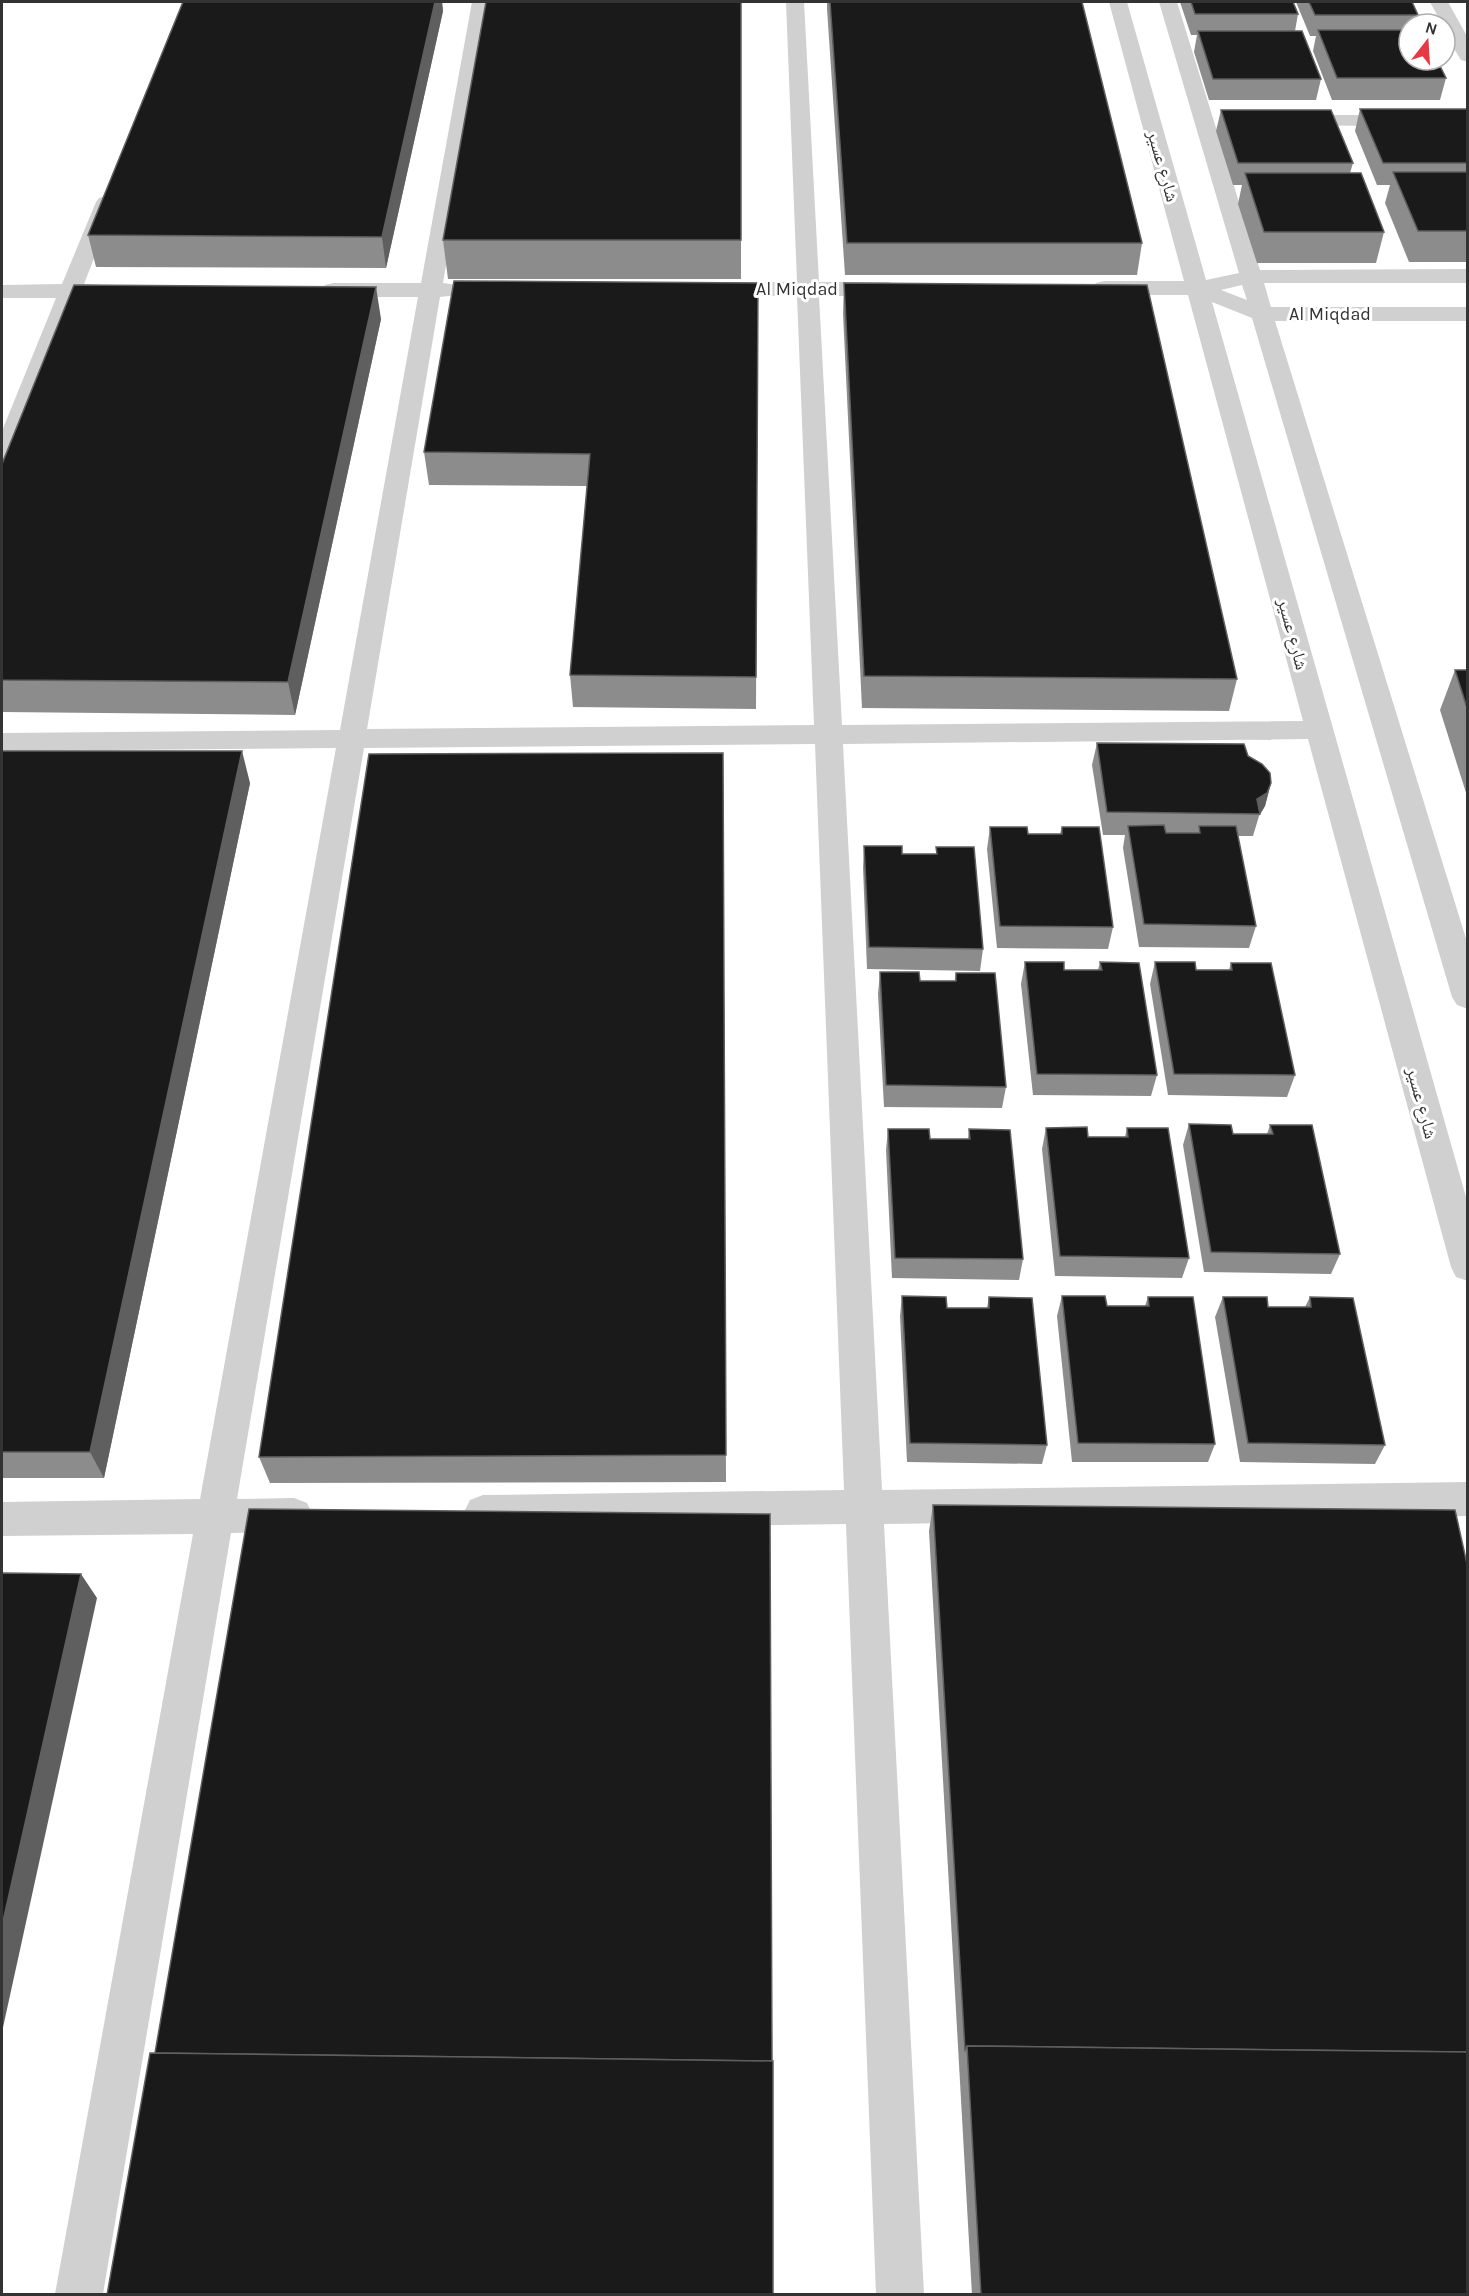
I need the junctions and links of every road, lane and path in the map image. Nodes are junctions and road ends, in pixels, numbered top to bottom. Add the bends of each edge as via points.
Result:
1 (481, 2) edge
2 (795, 2) edge
3 (1118, 2) edge
4 (1168, 2) edge
5 (1439, 2) edge
6 (1467, 57) edge
7 (1467, 121) edge
8 (1276, 122) edge
9 (114, 184) edge
10 (1467, 276) edge
11 (1251, 277) junction
12 (1079, 288) edge
13 (1197, 288) junction
14 (690, 289) edge
15 (808, 289) junction
16 (914, 289) edge
17 (310, 290) edge
18 (430, 290) junction
19 (465, 290) edge
20 (2, 291) edge
21 (70, 291) junction
22 (142, 291) edge
23 (1262, 314) junction
24 (1467, 314) edge
25 (2, 459) edge
26 (1319, 730) junction
27 (829, 735) junction
28 (351, 739) junction
29 (2, 742) edge
30 (1467, 997) edge
31 (1467, 1267) edge
32 (1467, 1499) edge
33 (864, 1507) junction
34 (451, 1513) edge
35 (333, 1514) edge
36 (215, 1516) junction
37 (2, 1519) edge
38 (79, 2295) edge
39 (900, 2295) edge

1 - 18 street
2 - 15 street
3 - 13 street, شارع عسير
4 - 11 street via 1216,122
5 - 6 street
7 - 8 street
9 - 21 street
10 - 11 street, Al Miqdad
11 - 13 street, Al Miqdad
11 - 23 street
12 - 13 street, Al Miqdad
13 - 23 street, Al Miqdad
13 - 26 street, شارع عسير
14 - 15 street, Al Miqdad
15 - 16 street, Al Miqdad
15 - 27 street
17 - 18 street
18 - 19 street
18 - 28 street
20 - 21 street
21 - 22 street
21 - 25 street
23 - 24 street, Al Miqdad
23 - 30 street
26 - 27 street
26 - 31 street, شارع عسير
27 - 28 street
27 - 33 street
28 - 29 street
28 - 36 street
32 - 33 street
33 - 34 street
33 - 39 street
35 - 36 street
36 - 37 street
36 - 38 street

